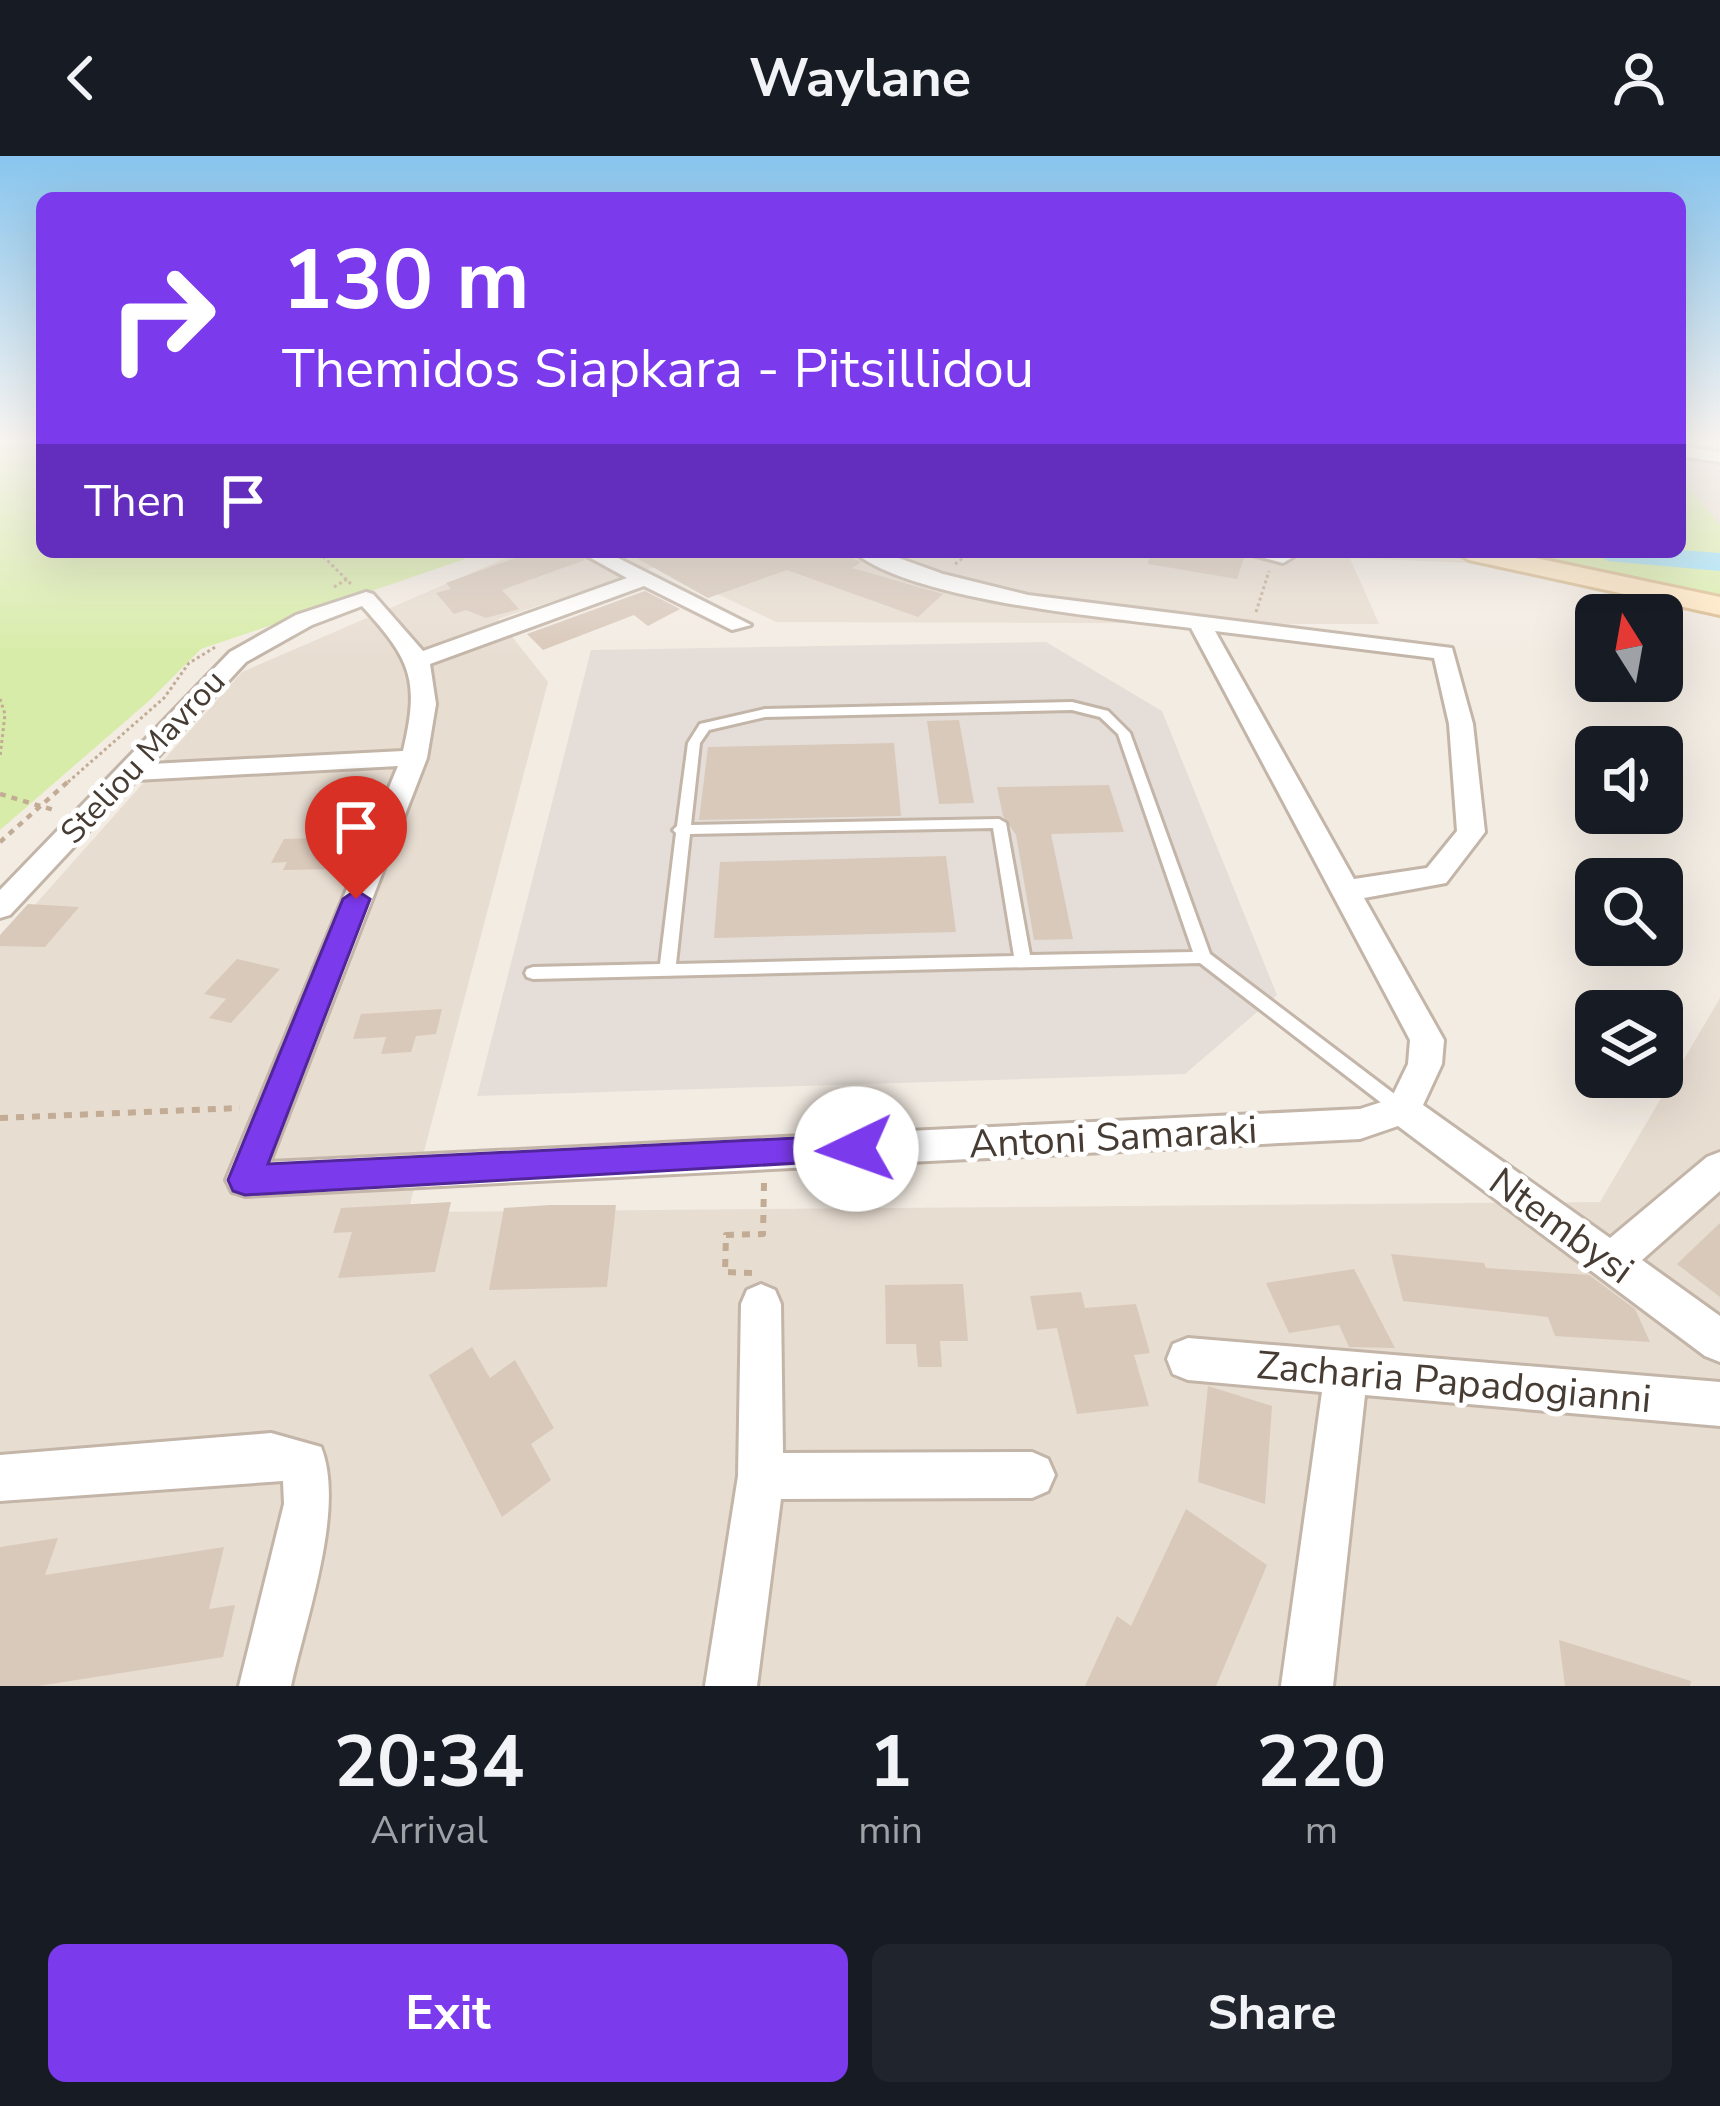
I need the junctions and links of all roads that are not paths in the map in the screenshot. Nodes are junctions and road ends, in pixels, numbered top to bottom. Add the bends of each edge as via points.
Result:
1 (601, 558) edge
2 (880, 558) edge
3 (1496, 558) edge
4 (641, 580) junction
5 (1720, 606) edge
6 (1201, 624) junction
7 (740, 626) dead end
8 (422, 659) junction
9 (414, 758) junction
10 (124, 773) junction
11 (680, 830) junction
12 (1349, 890) junction
13 (0, 908) edge
14 (1203, 957) junction
15 (1023, 962) junction
16 (668, 970) junction
17 (533, 973) dead end
18 (1403, 1110) junction
19 (1720, 1168) edge
20 (1612, 1261) junction
21 (761, 1304) road end
22 (1720, 1341) edge
23 (1188, 1359) dead end
24 (1346, 1370) junction
25 (1720, 1404) edge
26 (761, 1475) junction
27 (1031, 1475) dead end
28 (0, 1478) edge
29 (265, 1686) edge
30 (730, 1686) edge
31 (1307, 1686) edge

1 - 4 street
2 - 6 street via 1028,601
3 - 5 street
4 - 7 street
4 - 8 street
6 - 12 street
6 - 12 street via 1444,653 1461,724 1471,832 1436,876
8 - 9 street via 427,707
8 - 10 street, Steliou Mavrou via 366,598 304,620 238,656
9 - 10 street
9 - 18 street, Antoni Samaraki via 245,1180 1360,1124
10 - 13 street, Steliou Mavrou
11 - 14 lane via 694,743 704,727 727,717 1072,706 1104,714 1124,733
11 - 15 lane via 999,823
11 - 16 lane
12 - 18 street via 1426,1040 1425,1064
14 - 15 lane
14 - 18 lane
15 - 16 lane
16 - 17 lane
18 - 20 street, Ntembysi
19 - 20 street
20 - 22 street, Ntembysi
21 - 26 street
23 - 24 street, Zacharia Papadogianni
24 - 25 street, Zacharia Papadogianni
24 - 31 street
26 - 27 street
26 - 30 street
28 - 29 street via 271,1456 305,1463 307,1504

